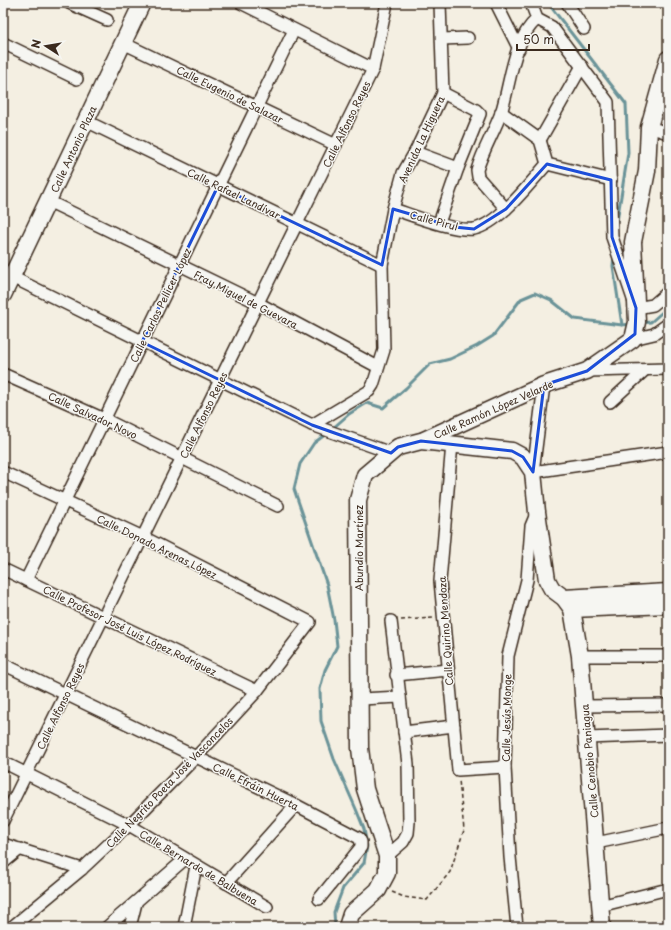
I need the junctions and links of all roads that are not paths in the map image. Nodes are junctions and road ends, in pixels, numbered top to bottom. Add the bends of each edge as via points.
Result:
1 (69, 3) edge
2 (142, 3) edge
3 (241, 3) edge
4 (388, 3) edge
5 (440, 3) edge
6 (496, 3) edge
7 (531, 3) edge
8 (567, 3) edge
9 (537, 19) junction
10 (107, 20) dead end
11 (584, 29) dead end
12 (294, 30) junction
13 (468, 38) dead end
14 (442, 39) junction
15 (3, 43) edge
16 (123, 43) junction
17 (518, 49) junction
18 (668, 59) edge
19 (582, 66) junction
20 (373, 69) junction
21 (77, 79) dead end
22 (443, 93) junction
23 (257, 107) junction
24 (501, 112) junction
25 (86, 121) junction
26 (649, 127) junction
27 (668, 133) edge
28 (540, 140) junction
29 (336, 145) junction
30 (415, 152) junction
31 (547, 164) junction
32 (458, 168) junction
33 (611, 180) junction
34 (218, 186) junction
35 (48, 201) junction
36 (393, 209) junction
37 (506, 209) junction
38 (297, 224) junction
39 (441, 224) junction
40 (180, 265) junction
41 (382, 265) junction
42 (12, 277) junction
43 (668, 292) edge
44 (3, 295) edge
45 (258, 303) junction
46 (668, 324) edge
47 (635, 326) junction
48 (142, 342) junction
49 (378, 367) junction
50 (668, 369) edge
51 (645, 370) junction
52 (587, 371) junction
53 (3, 374) edge
54 (220, 380) junction
55 (544, 385) junction
56 (610, 402) dead end
57 (104, 420) junction
58 (314, 426) junction
59 (421, 441) junction
60 (452, 444) junction
61 (668, 452) edge
62 (391, 453) junction
63 (182, 458) junction
64 (3, 472) edge
65 (533, 472) junction
66 (65, 501) junction
67 (278, 506) dead end
68 (537, 512) junction
69 (143, 537) junction
70 (3, 568) edge
71 (26, 580) junction
72 (668, 592) edge
73 (568, 603) junction
74 (668, 605) edge
75 (103, 617) junction
76 (391, 621) road end
77 (310, 622) joint
78 (580, 656) junction
79 (668, 656) edge
80 (3, 664) edge
81 (448, 670) junction
82 (396, 675) junction
83 (257, 691) junction
84 (66, 694) junction
85 (400, 697) junction
86 (360, 699) junction
87 (668, 705) edge
88 (584, 706) junction
89 (454, 726) junction
90 (404, 732) junction
91 (668, 735) edge
92 (587, 738) junction
93 (196, 757) junction
94 (3, 762) edge
95 (505, 767) junction
96 (26, 774) junction
97 (296, 805) junction
98 (3, 821) edge
99 (128, 825) junction
100 (668, 828) edge
101 (596, 843) junction
102 (3, 844) edge
103 (20, 850) junction
104 (387, 856) junction
105 (186, 859) junction
106 (3, 863) edge
107 (196, 866) junction
108 (82, 869) junction
109 (226, 883) junction
110 (668, 889) edge
111 (319, 899) dead end
112 (136, 903) junction
113 (600, 906) junction
114 (267, 907) dead end
115 (12, 927) edge
116 (107, 927) edge
117 (130, 927) edge
118 (184, 927) edge
119 (347, 927) edge
120 (517, 927) edge
121 (602, 927) edge

1 - 10 street
2 - 16 street, Calle Antonio Plaza
3 - 12 street
4 - 20 street, Calle Alfonso Reyes
5 - 14 street, Avenida La Higuera
6 - 17 street
7 - 9 street
8 - 11 street
9 - 17 street via 529,27
9 - 19 street via 552,27
12 - 20 street
12 - 23 street, Calle Carlos Pellicer López
13 - 14 street
14 - 22 street, Avenida La Higuera
15 - 21 street
16 - 23 street, Calle Eugenio de Salazar
16 - 25 street, Calle Antonio Plaza
17 - 24 street
18 - 26 street
19 - 28 street
19 - 33 street via 608,102
20 - 29 street, Calle Alfonso Reyes
22 - 30 street, Avenida La Higuera
22 - 32 street via 480,114
23 - 29 street, Calle Eugenio de Salazar
23 - 34 street, Calle Carlos Pellicer López
24 - 28 street
24 - 37 street via 477,170 478,177
25 - 34 street, Calle Rafael Landívar
25 - 35 street, Calle Antonio Plaza
26 - 27 street
26 - 47 street via 647,170 633,242
28 - 31 street
29 - 38 street, Calle Alfonso Reyes
30 - 32 street
30 - 36 street, Avenida La Higuera via 403,173
31 - 33 street
31 - 37 street, Calle Pirul
32 - 39 street
33 - 47 street via 612,237
34 - 38 street, Calle Rafael Landívar
34 - 40 street, Calle Carlos Pellicer López
35 - 40 street, Fray Miguel de Guevara
35 - 42 street, Calle Antonio Plaza
36 - 39 street, Calle Pirul
36 - 41 street, Avenida La Higuera
37 - 39 street, Calle Pirul via 474,229
38 - 41 street, Calle Rafael Landívar
38 - 45 street, Calle Alfonso Reyes
40 - 45 street, Fray Miguel de Guevara
40 - 48 street, Calle Carlos Pellicer López
41 - 49 street, Avenida La Higuera via 384,350
42 - 44 street, Calle Antonio Plaza
42 - 48 street
43 - 47 street
45 - 49 street, Fray Miguel de Guevara
45 - 54 street, Calle Alfonso Reyes
46 - 47 street via 654,334
47 - 52 street, Calle Ramón López Velarde
48 - 54 street
48 - 57 street, Calle Carlos Pellicer López
49 - 58 street, Avenida La Higuera via 369,391
50 - 51 street
51 - 52 street
51 - 56 street
52 - 55 street, Calle Ramón López Velarde
53 - 57 street, Calle Salvador Novo
54 - 58 street
54 - 63 street, Calle Alfonso Reyes
55 - 59 street, Calle Ramón López Velarde
55 - 65 street
57 - 63 street, Calle Salvador Novo
57 - 66 street, Calle Carlos Pellicer López
58 - 62 street
59 - 60 street, Abundio Martínez
59 - 62 street, Abundio Martínez via 398,447
60 - 65 street, Abundio Martínez via 512,450 523,457
60 - 81 street, Calle Quirino Mendoza via 440,581
61 - 65 street
62 - 86 street, Abundio Martínez via 365,475 358,500
63 - 67 street, Calle Salvador Novo
63 - 69 street, Calle Alfonso Reyes
64 - 66 street, Calle Donado Arenas López
65 - 68 street
66 - 69 street, Calle Donado Arenas López
66 - 71 street, Calle Carlos Pellicer López
68 - 73 street via 548,580 552,589
68 - 95 street, Calle Jesús Monge via 531,526 526,580 508,656
69 - 75 street, Calle Alfonso Reyes
69 - 77 street, Calle Donado Arenas López
70 - 71 street, Calle Profesor José Luis López Rodríguez
71 - 75 street, Calle Profesor José Luis López Rodríguez
72 - 73 street
73 - 74 street
73 - 78 street, Calle Cenobio Paniagua
75 - 83 street, Calle Profesor José Luis López Rodríguez
75 - 84 street, Calle Alfonso Reyes
76 - 82 street
77 - 83 street, Calle Negrito Poeta José Vasconcelos
78 - 79 street
78 - 88 street, Calle Cenobio Paniagua
80 - 84 street, Calle Efráin Huerta
81 - 82 street
81 - 89 street, Calle Quirino Mendoza
82 - 85 street
83 - 93 street, Calle Negrito Poeta José Vasconcelos
84 - 93 street, Calle Efráin Huerta
84 - 96 street, Calle Alfonso Reyes
85 - 86 street
85 - 90 street
86 - 104 street, Abundio Martínez via 360,748 365,789
87 - 88 street
88 - 92 street, Calle Cenobio Paniagua
89 - 90 street
89 - 95 street, Calle Quirino Mendoza via 458,770
90 - 104 street via 408,764 408,833 403,842
91 - 92 street
92 - 101 street, Calle Cenobio Paniagua
93 - 97 street, Calle Efráin Huerta
93 - 99 street, Calle Negrito Poeta José Vasconcelos
94 - 96 street, Calle Bernardo de Balbuena
95 - 120 street, Calle Jesús Monge
96 - 98 street, Calle Alfonso Reyes
96 - 99 street, Calle Bernardo de Balbuena
97 - 109 street
97 - 111 street, Calle Efráin Huerta via 359,838 361,842 361,847
99 - 105 street, Calle Bernardo de Balbuena
99 - 108 street, Calle Negrito Poeta José Vasconcelos
100 - 101 street
101 - 113 street, Calle Cenobio Paniagua
102 - 103 street
103 - 106 street
103 - 108 street
104 - 119 street, Abundio Martínez via 387,873 378,890 351,914
105 - 107 street, Calle Bernardo de Balbuena
105 - 112 street
107 - 109 street, Calle Bernardo de Balbuena
107 - 118 street
108 - 115 street, Calle Negrito Poeta José Vasconcelos
109 - 114 street, Calle Bernardo de Balbuena
110 - 113 street
112 - 116 street
112 - 117 street
113 - 121 street, Calle Cenobio Paniagua

